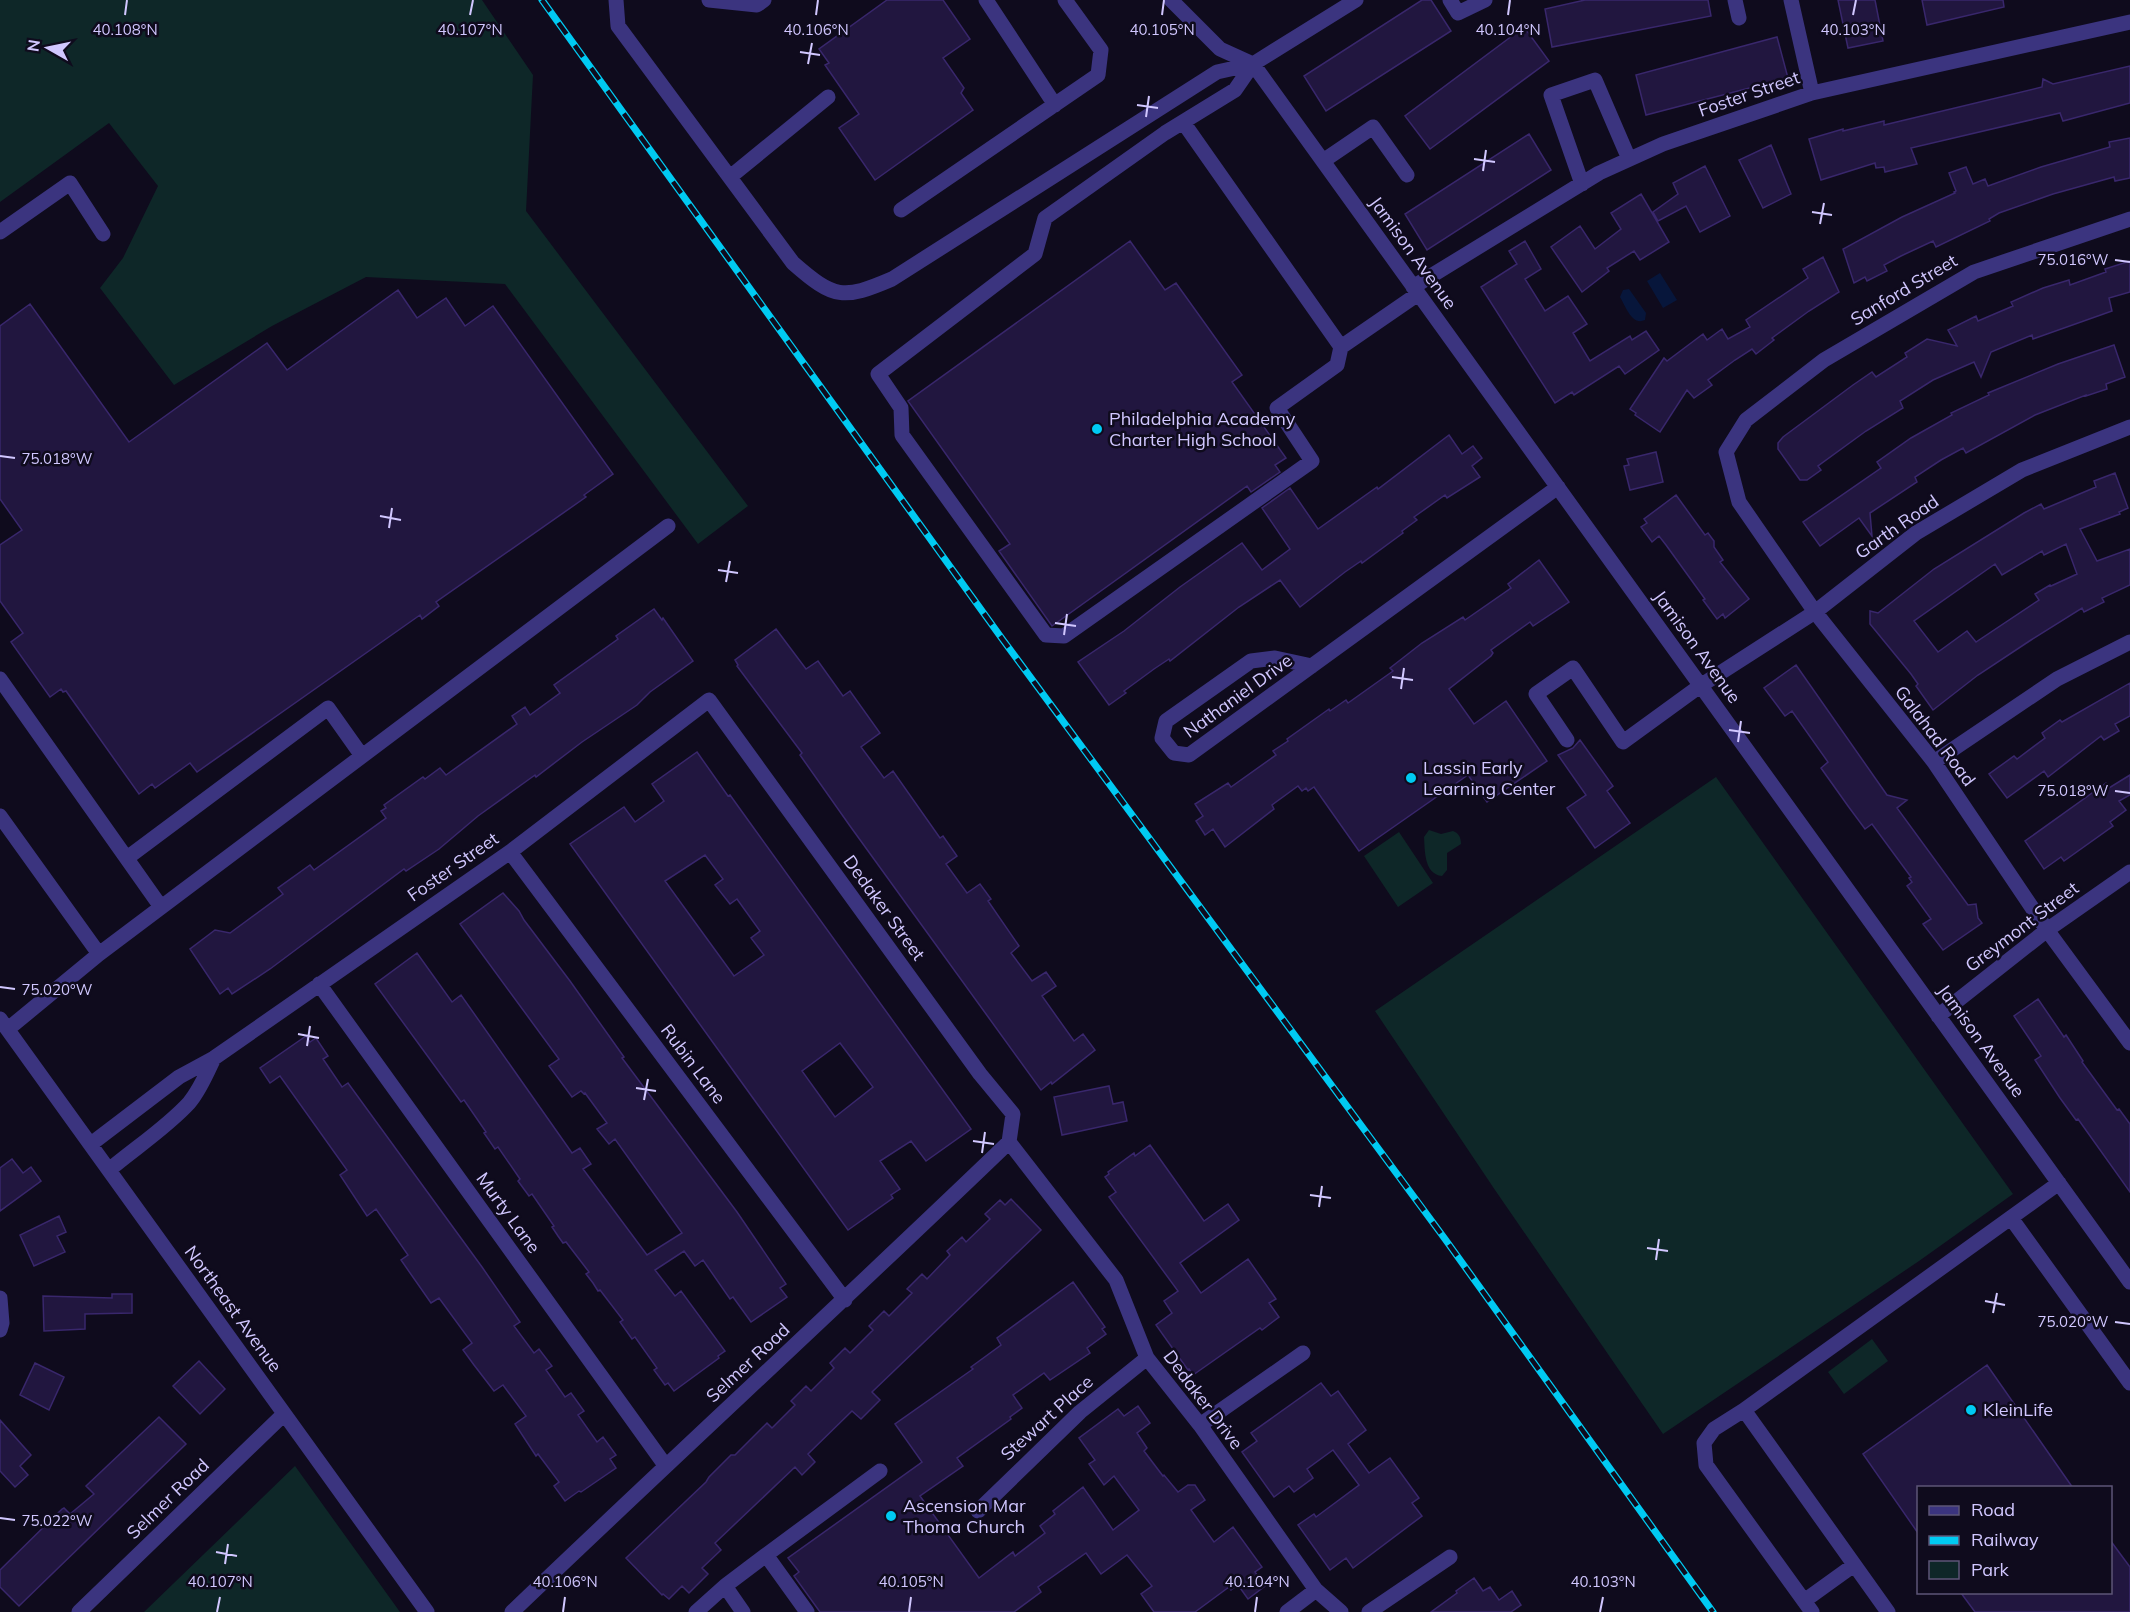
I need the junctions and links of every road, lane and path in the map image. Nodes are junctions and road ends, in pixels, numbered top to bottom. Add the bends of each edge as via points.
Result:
1 (616, 0) edge
2 (709, 0) edge
3 (764, 0) edge
4 (986, 0) edge
5 (1065, 0) edge
6 (1171, 0) edge
7 (1356, 0) edge
8 (1450, 0) edge
9 (1485, 0) edge
10 (1735, 0) edge
11 (1791, 0) edge
12 (1334, 6) edge
13 (1739, 18) dead end
14 (2130, 22) edge
15 (1253, 64) junction
16 (1812, 93) junction
17 (828, 97) dead end
18 (1055, 105) junction
19 (1183, 122) junction
20 (1629, 159) junction
21 (1323, 161) junction
22 (1407, 175) dead end
23 (730, 177) junction
24 (1582, 184) junction
25 (901, 210) dead end
26 (2130, 219) edge
27 (0, 232) edge
28 (103, 234) dead end
29 (1416, 290) junction
30 (1341, 347) junction
31 (2130, 426) edge
32 (1730, 446) joint
33 (1558, 488) junction
34 (668, 526) dead end
35 (1815, 612) junction
36 (2130, 642) edge
37 (1312, 666) junction
38 (0, 679) edge
39 (1700, 686) junction
40 (709, 700) joint
41 (1567, 740) dead end
42 (362, 756) junction
43 (1934, 762) junction
44 (0, 816) edge
45 (510, 852) junction
46 (127, 858) junction
47 (2130, 872) edge
48 (161, 907) junction
49 (2047, 930) junction
50 (99, 954) junction
51 (319, 984) junction
52 (1938, 1016) junction
53 (4, 1024) edge
54 (2130, 1044) edge
55 (214, 1058) junction
56 (1009, 1142) junction
57 (91, 1144) junction
58 (109, 1170) junction
59 (2059, 1183) junction
60 (2011, 1218) junction
61 (2130, 1282) edge
62 (0, 1298) edge
63 (845, 1300) junction
64 (0, 1330) edge
65 (1303, 1353) dead end
66 (1147, 1358) junction
67 (2130, 1383) edge
68 (1744, 1410) junction
69 (284, 1414) junction
70 (1200, 1425) junction
71 (665, 1465) junction
72 (880, 1472) dead end
73 (978, 1510) dead end
74 (766, 1555) junction
75 (1450, 1557) dead end
76 (1854, 1565) junction
77 (725, 1587) junction
78 (1316, 1590) junction
79 (1808, 1607) edge
80 (79, 1612) edge
81 (427, 1612) edge
82 (512, 1612) edge
83 (696, 1612) edge
84 (743, 1612) edge
85 (807, 1612) edge
86 (1287, 1612) edge
87 (1341, 1612) edge
88 (1369, 1612) edge
89 (1888, 1612) edge

1 - 23 street via 618,26
2 - 3 street via 757,5
4 - 18 street
5 - 18 street via 1101,50 1098,75
6 - 15 street via 1220,49
7 - 12 street
8 - 9 street via 1458,13
10 - 13 street
11 - 16 street
12 - 15 street
14 - 16 street, Foster Street
15 - 19 street via 1235,90
15 - 21 street, Jamison Avenue
15 - 23 street via 1217,72 892,279 862,292 842,294 814,282 793,263
16 - 20 street, Foster Street
17 - 23 street
18 - 25 street
19 - 30 street
19 - 30 street via 1045,218 1035,254 878,374 901,408 902,435 1046,635 1064,636 1312,460 1277,408 1337,365
20 - 24 street, Foster Street
20 - 24 street via 1595,80 1551,95
21 - 22 street via 1373,127
21 - 29 street, Jamison Avenue
24 - 29 street, Foster Street
26 - 32 street, Sanford Street via 1974,272 1824,360 1746,420
27 - 28 street via 70,183
29 - 30 street, Foster Street
29 - 33 street, Jamison Avenue
31 - 35 street, Garth Road via 2022,470 1916,532
32 - 35 street, Galahad Road via 1726,452 1739,502
33 - 37 street, Nathaniel Drive
33 - 39 street, Jamison Avenue
34 - 42 street, Northeast Avenue
35 - 39 street, Garth Road
35 - 43 street, Galahad Road
36 - 43 street via 2057,679
37 - 37 street, Nathaniel Drive via 1190,755 1174,753 1162,738 1166,721 1251,661 1275,658
38 - 46 street
39 - 41 street, Garth Road via 1623,742 1573,668 1536,694
39 - 52 street, Jamison Avenue
40 - 45 street, Foster Street
40 - 56 street, Dedaker Street via 1013,1114
42 - 46 street via 328,708
42 - 48 street, Northeast Avenue
43 - 49 street, Galahad Road
44 - 50 street
45 - 51 street, Foster Street
45 - 63 street, Rubin Lane
46 - 48 street
47 - 49 street, Greymont Street
48 - 50 street, Northeast Avenue
49 - 52 street, Greymont Street
49 - 54 street, Galahad Road
50 - 53 street, Northeast Avenue
51 - 55 street, Foster Street
51 - 71 street, Murty Lane
52 - 59 street, Jamison Avenue
53 - 57 street, Northeast Avenue
55 - 57 street, Foster Street via 179,1077
55 - 58 street, Foster Street via 190,1102
56 - 63 street, Selmer Road
56 - 66 street, Dedaker Drive via 1116,1280
57 - 58 street, Northeast Avenue
58 - 69 street, Northeast Avenue
59 - 60 street
59 - 61 street, Jamison Avenue
60 - 67 street
60 - 68 street
62 - 64 street
63 - 71 street, Selmer Road
65 - 70 street
66 - 70 street, Dedaker Drive
66 - 73 street, Stewart Place via 1080,1412
68 - 76 street
68 - 79 street via 1714,1429 1704,1443 1706,1465
69 - 80 street, Selmer Road
69 - 81 street, Northeast Avenue
70 - 78 street, Dedaker Drive
71 - 82 street, Selmer Road
72 - 74 street
74 - 77 street
74 - 85 street
75 - 88 street
76 - 79 street
76 - 89 street
77 - 83 street
77 - 84 street
78 - 86 street
78 - 87 street, Dedaker Drive

